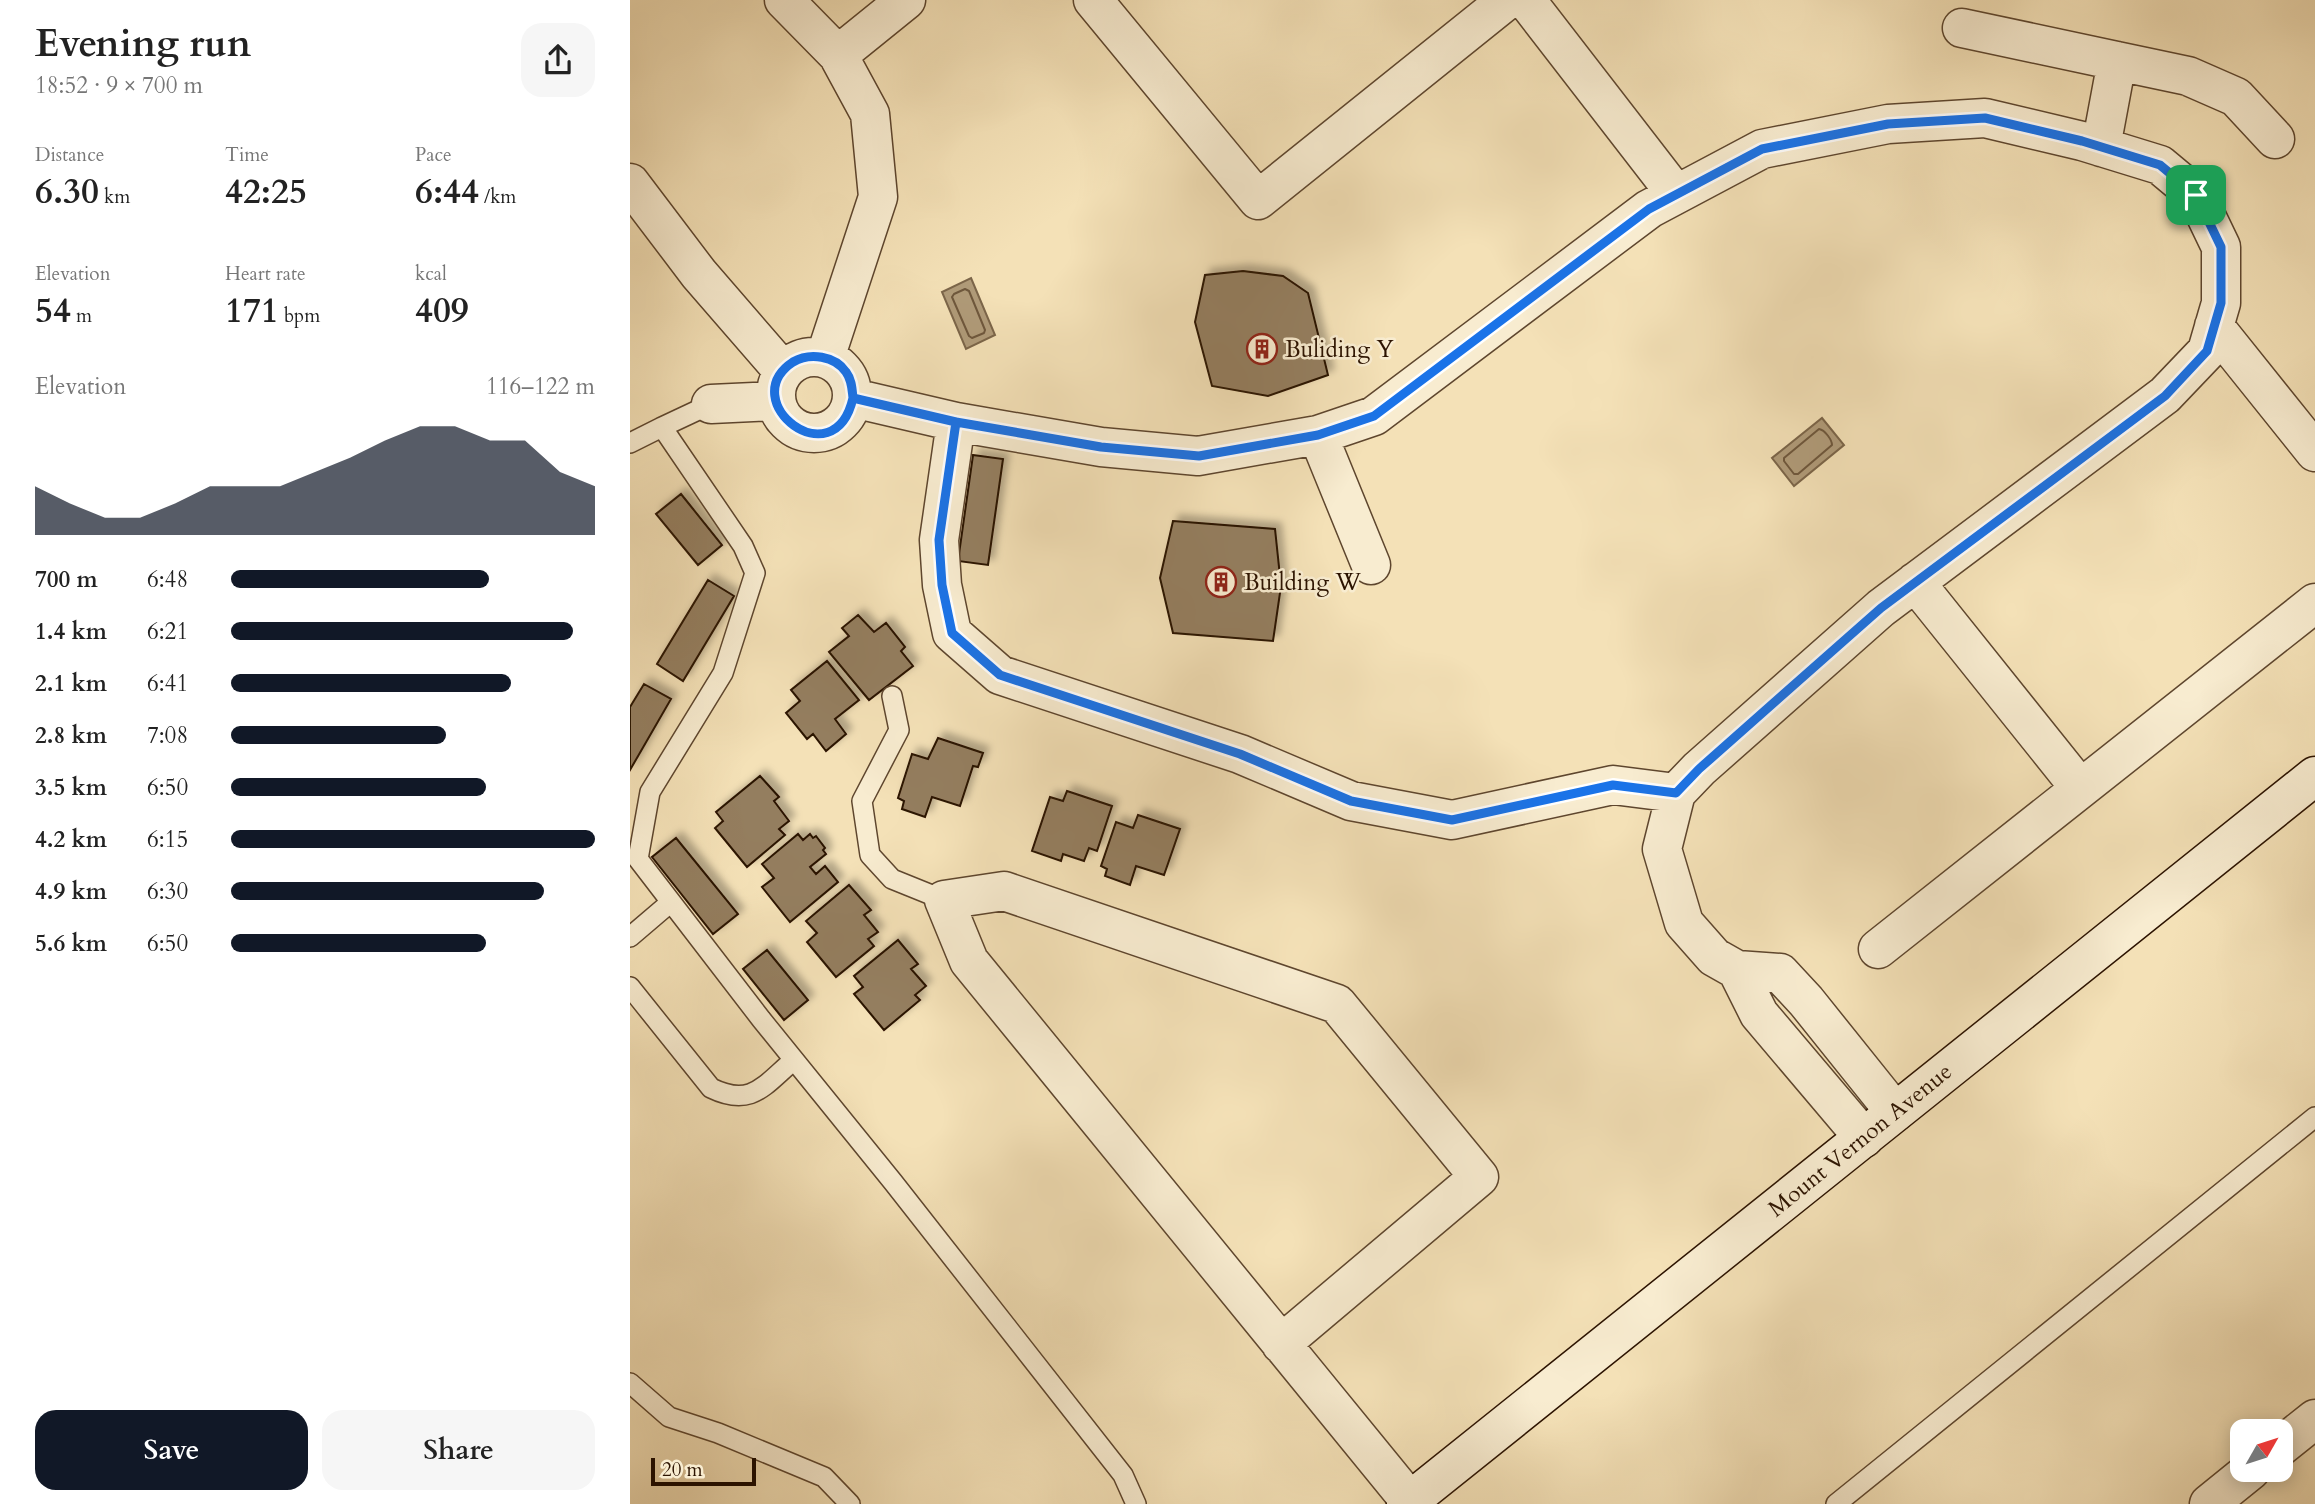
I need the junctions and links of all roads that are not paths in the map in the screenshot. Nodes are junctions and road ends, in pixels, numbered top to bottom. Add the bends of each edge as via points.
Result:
1 (784, 0) edge
2 (906, 0) edge
3 (1093, 0) edge
4 (1507, 0) edge
5 (1526, 0) edge
6 (1962, 28) dead end
7 (838, 55) junction
8 (2117, 61) junction
9 (2275, 139) dead end
10 (2101, 147) junction
11 (630, 183) edge
12 (1676, 194) junction
13 (2214, 326) junction
14 (825, 358) junction
15 (780, 386) junction
16 (853, 398) junction
17 (711, 404) joint
18 (956, 422) junction
19 (662, 427) junction
20 (1318, 435) junction
21 (630, 443) edge
22 (2315, 452) edge
23 (1371, 565) dead end
24 (1915, 582) junction
25 (2315, 603) edge
26 (892, 696) dead end
27 (2315, 776) edge
28 (2080, 788) junction
29 (1676, 793) junction
30 (944, 900) junction
31 (671, 902) junction
32 (630, 937) edge
33 (1878, 949) dead end
34 (1737, 970) junction
35 (630, 987) edge
36 (794, 1060) junction
37 (1895, 1112) junction
38 (2315, 1117) edge
39 (1864, 1138) junction
40 (1281, 1344) junction
41 (630, 1383) edge
42 (2315, 1419) edge
43 (2293, 1437) edge
44 (2236, 1482) edge
45 (1408, 1503) edge
46 (850, 1504) edge
47 (1136, 1504) edge
48 (1836, 1504) edge
49 (2209, 1504) edge

1 - 7 street
2 - 7 street
3 - 4 street via 1258,200
5 - 12 street
6 - 8 street
7 - 14 street via 870,114 878,197
8 - 9 street via 2188,76 2236,97
8 - 10 street
10 - 12 street via 1985,118 1888,124 1762,149
10 - 13 street via 2160,165 2196,195 2221,247 2221,303
11 - 15 street
12 - 20 street via 1649,209 1374,416
13 - 22 street
13 - 24 street via 2207,351 2165,396
14 - 15 street via 813,356 792,363
14 - 16 street via 846,372
15 - 16 street via 780,412 798,430 810,433 834,429 844,421
15 - 17 street
16 - 18 street
17 - 19 lane
18 - 20 street via 1101,447 1199,456
18 - 29 street via 939,540 942,585 952,633 1000,675 1240,754 1351,801 1452,820 1613,785
19 - 21 lane
19 - 31 lane via 743,547 755,573 723,673 650,792 638,859
20 - 23 street
24 - 28 street
24 - 29 street
25 - 28 street
26 - 30 lane via 899,730 862,801 870,855 891,879
27 - 37 street, Mount Vernon Avenue
28 - 33 street
29 - 34 street via 1662,849 1684,923 1714,957
30 - 40 street via 969,961
30 - 40 street via 1004,891 1337,1004 1479,1177
31 - 32 lane
31 - 36 lane
34 - 37 street via 1780,974
34 - 39 street via 1759,1014
35 - 36 lane via 712,1088 728,1097 748,1097
36 - 47 lane via 1124,1475
37 - 39 street, Mount Vernon Avenue
38 - 48 lane
39 - 45 street, Mount Vernon Avenue
40 - 45 street
41 - 46 lane via 669,1417 824,1477
42 - 43 street
44 - 49 street

